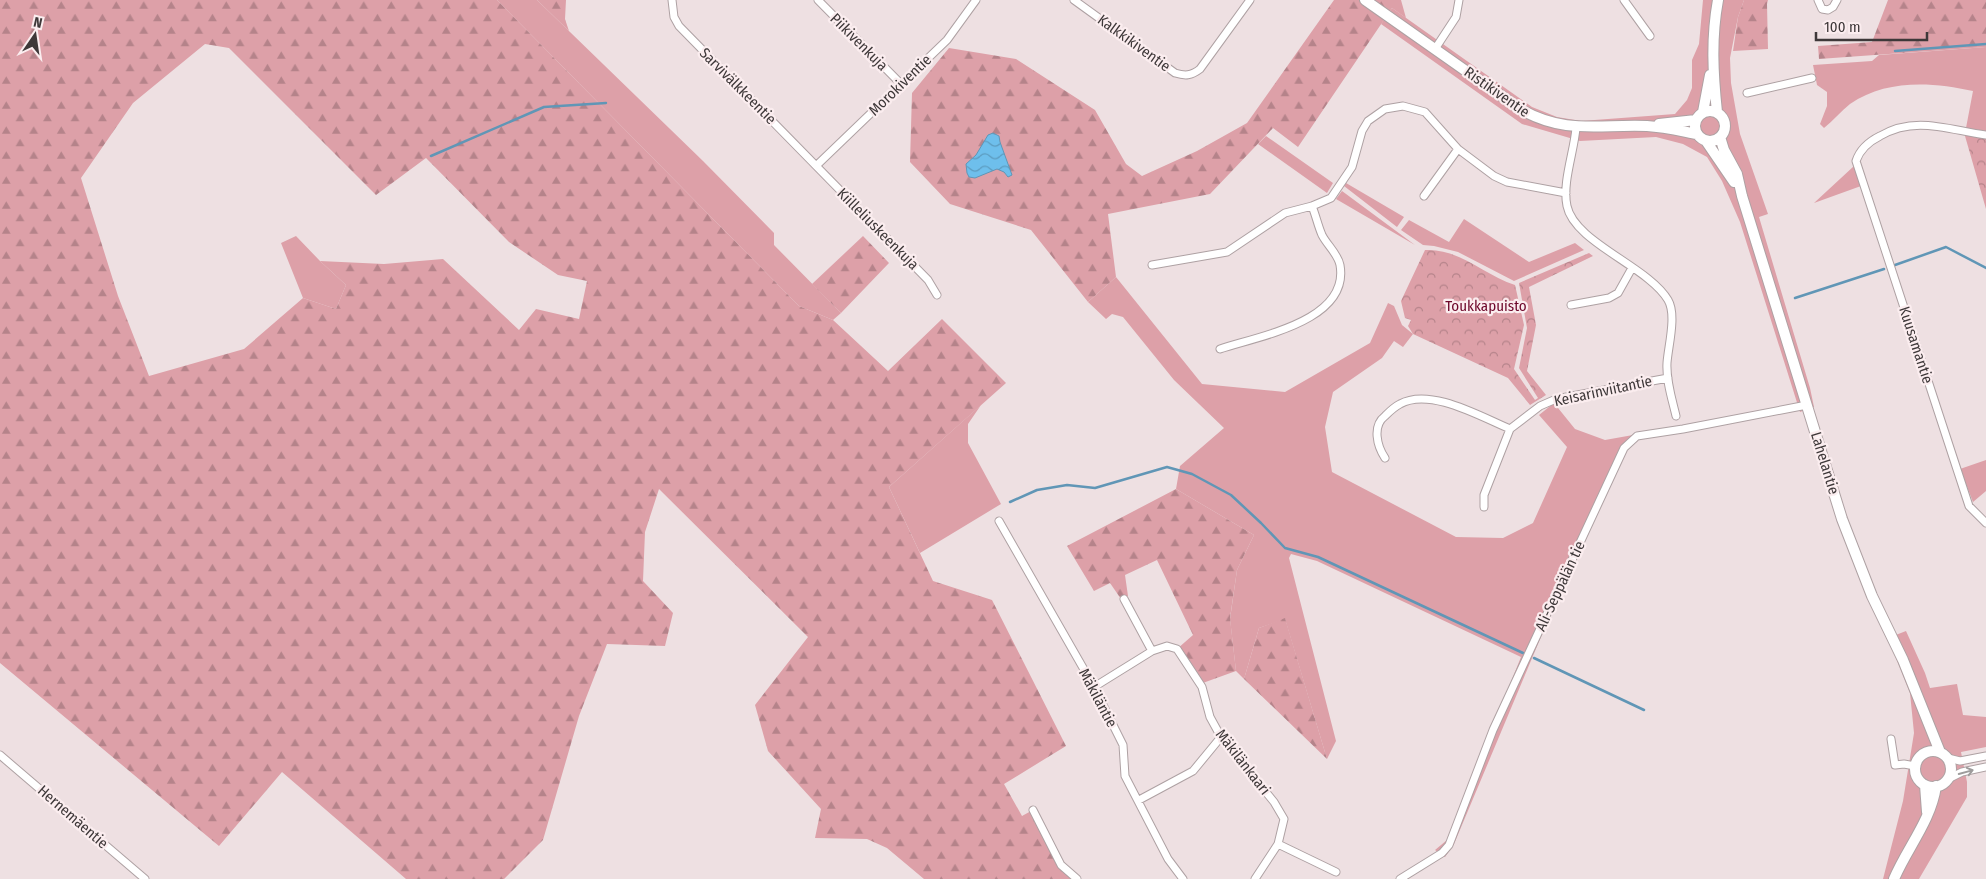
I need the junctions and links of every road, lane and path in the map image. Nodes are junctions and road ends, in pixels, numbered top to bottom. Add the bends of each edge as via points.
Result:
1 (672, 0) edge
2 (818, 0) edge
3 (976, 0) edge
4 (1074, 0) edge
5 (1250, 0) edge
6 (1365, 0) edge
7 (1459, 0) edge
8 (1624, 0) edge
9 (1718, 0) edge
10 (1818, 0) edge
11 (1837, 0) edge
12 (1650, 36) dead end
13 (1435, 49) junction
14 (1712, 57) junction
15 (1812, 78) dead end
16 (901, 84) junction
17 (1747, 92) dead end
18 (1717, 112) junction
19 (1699, 116) junction
20 (1648, 126) junction
21 (1576, 128) junction
22 (1697, 134) junction
23 (1986, 135) edge
24 (1720, 137) junction
25 (1706, 141) junction
26 (1458, 149) junction
27 (817, 165) junction
28 (1566, 192) junction
29 (1424, 196) dead end
30 (1742, 196) junction
31 (1312, 206) junction
32 (1152, 265) dead end
33 (1632, 268) junction
34 (937, 295) dead end
35 (1571, 305) dead end
36 (1220, 349) dead end
37 (1668, 378) junction
38 (1807, 405) junction
39 (1676, 416) dead end
40 (1510, 429) junction
41 (1385, 458) dead end
42 (1484, 507) dead end
43 (999, 521) dead end
44 (1986, 522) edge
45 (1124, 599) dead end
46 (1152, 651) junction
47 (1094, 687) junction
48 (1928, 723) junction
49 (1221, 737) junction
50 (1891, 739) dead end
51 (1926, 752) junction
52 (0, 755) edge
53 (1944, 755) junction
54 (1986, 756) edge
55 (1915, 766) junction
56 (1986, 767) edge
57 (1948, 779) junction
58 (1931, 786) junction
59 (1139, 800) junction
60 (1033, 810) dead end
61 (1278, 844) junction
62 (1336, 872) dead end
63 (145, 879) edge
64 (1077, 879) edge
65 (1183, 879) edge
66 (1255, 879) edge
67 (1400, 879) edge
68 (1894, 879) edge

1 - 27 street, Sarvivälkkeentie via 679,26
2 - 16 street, Piikivenkuja
3 - 16 street, Morokiventie via 947,40
4 - 5 street, Kalkkikiventie via 1166,67 1184,76 1200,69
6 - 13 main road, Ristikiventie
7 - 13 street via 1456,17
8 - 12 street
9 - 14 main road
10 - 11 street via 1822,9 1828,10
13 - 21 main road, Ristikiventie via 1534,118
14 - 18 main road
14 - 19 main road
15 - 17 street
16 - 27 street, Morokiventie
18 - 19 main road
18 - 24 main road via 1725,124
19 - 20 main road, Ristikiventie
19 - 22 main road via 1694,127
20 - 21 main road, Ristikiventie
20 - 22 main road, Ristikiventie
21 - 28 street
22 - 25 main road
23 - 44 street, Kuusamantie via 1917,124 1893,128 1869,142 1856,161 1969,506
24 - 25 main road
24 - 30 main road, Lahelantie via 1737,174
25 - 30 main road, Lahelantie
26 - 28 street via 1507,182
26 - 29 street
26 - 31 street via 1425,112 1403,106 1385,109 1368,121 1362,130 1352,167 1331,198
27 - 34 street, Kiilleliuskeenkuja via 928,280
28 - 33 street via 1567,208 1579,229
30 - 38 main road, Lahelantie
31 - 32 street via 1285,213 1226,252
31 - 36 street via 1322,236 1340,262 1341,277 1335,296 1316,314 1296,325
33 - 35 street via 1618,293 1609,298
33 - 37 street via 1657,285 1670,301 1672,326
37 - 39 street
37 - 40 street, Keisarinviitantie via 1556,398
38 - 48 main road, Lahelantie via 1842,519
38 - 67 street, Ali-Seppälän tie via 1637,436 1624,448 1493,730 1449,845 1442,853
40 - 41 street via 1443,401 1410,400 1379,421 1380,450
40 - 42 street via 1484,495
43 - 47 street, Mäkiläntie
45 - 46 street
46 - 47 street, Mäkilänkaari
46 - 49 street, Mäkilänkaari via 1167,646 1178,649 1202,687 1210,717
47 - 59 street, Mäkiläntie via 1123,745 1125,776
48 - 51 main road, Lahelantie
48 - 53 main road, Lahelantie
49 - 59 street via 1193,771
49 - 61 street, Mäkilänkaari via 1274,802 1284,820
50 - 55 street via 1895,765
51 - 53 main road
51 - 55 main road
52 - 63 street, Hernemäentie
53 - 54 street via 1960,761
53 - 57 main road, Lahelantie via 1951,768
55 - 58 main road via 1918,778
57 -> 56 street
57 - 58 main road
58 - 68 main road via 1935,795 1928,813
59 - 65 street, Mäkiläntie via 1168,859
60 - 64 street via 1061,864
61 - 62 street
61 - 66 street, Mäkilänkaari

